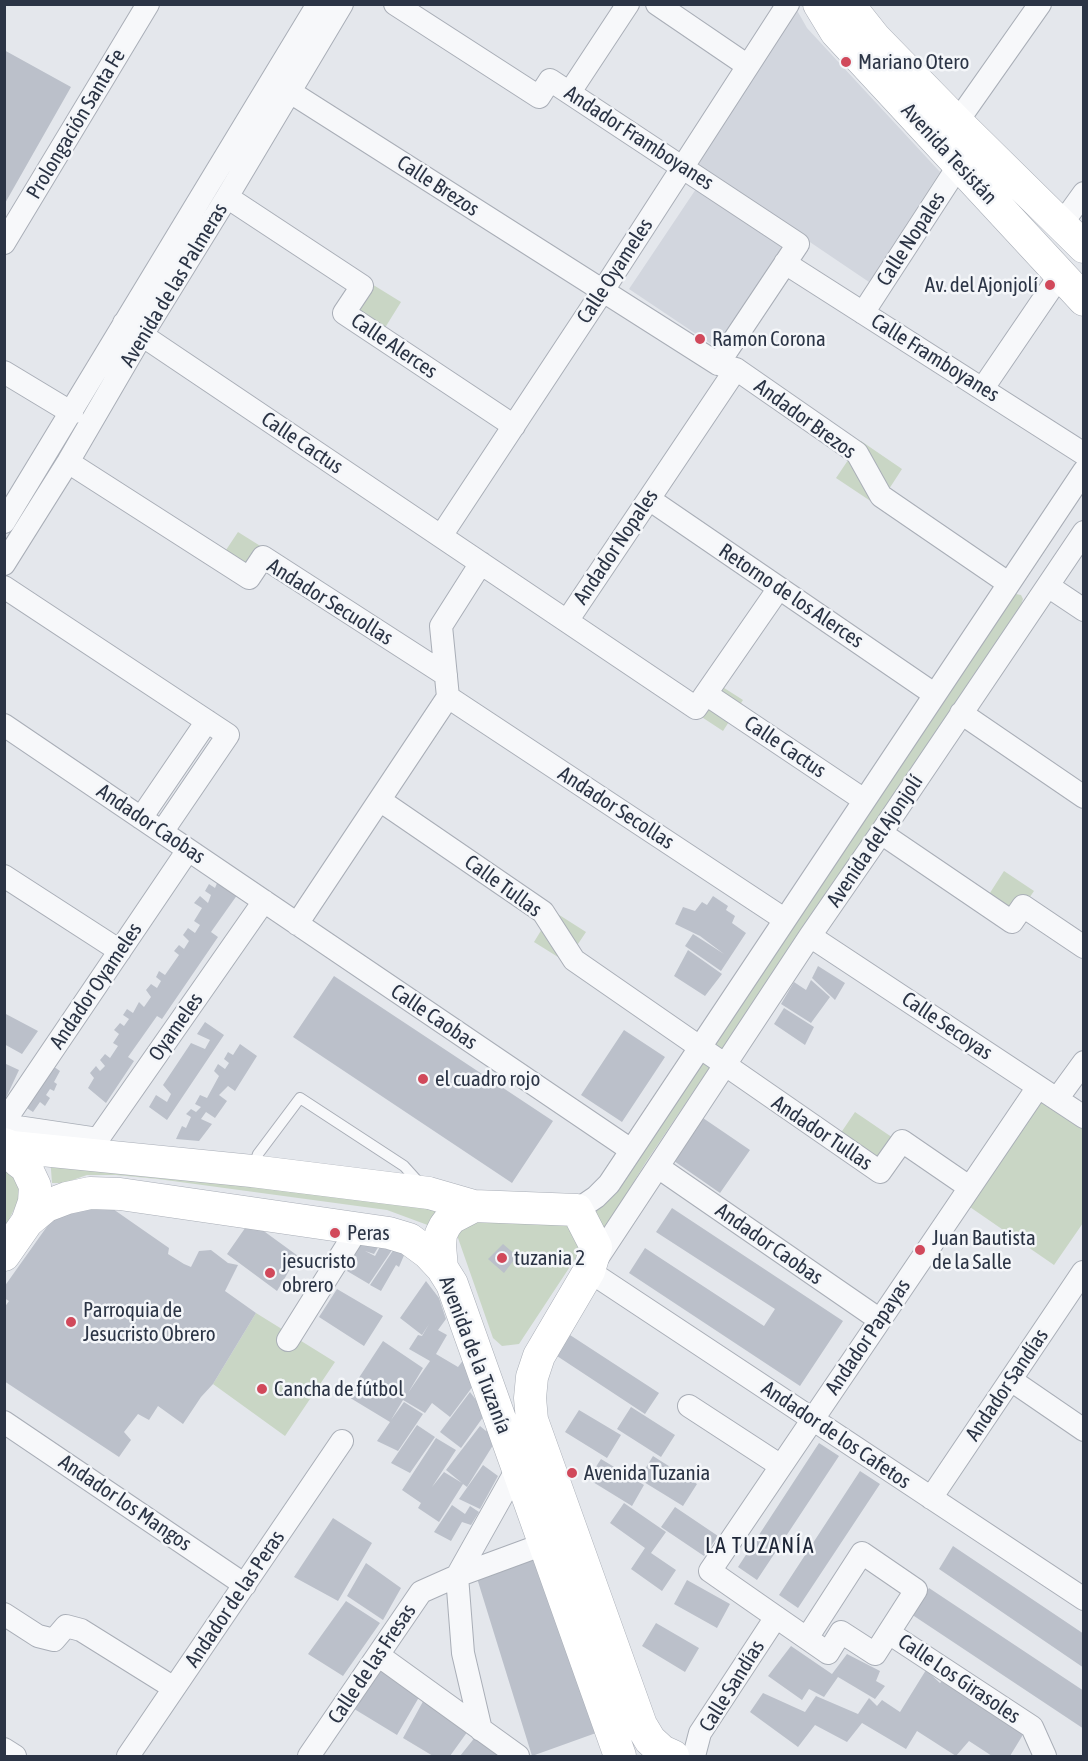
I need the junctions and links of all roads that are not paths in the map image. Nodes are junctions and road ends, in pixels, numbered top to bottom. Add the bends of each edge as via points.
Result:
1 (148, 4) edge
2 (318, 4) edge
3 (342, 4) edge
4 (395, 4) edge
5 (628, 4) edge
6 (819, 4) edge
7 (848, 4) edge
8 (1040, 4) edge
9 (659, 5) edge
10 (785, 8) edge
11 (748, 66) junction
12 (282, 86) junction
13 (570, 92) junction
14 (957, 122) junction
15 (959, 165) junction
16 (683, 166) junction
17 (1083, 193) edge
18 (227, 197) junction
19 (1061, 225) junction
20 (4, 243) edge
21 (798, 244) joint
22 (1083, 247) edge
23 (785, 263) junction
24 (1060, 275) junction
25 (602, 292) junction
26 (1083, 300) edge
27 (863, 313) junction
28 (133, 329) junction
29 (727, 367) junction
30 (4, 372) edge
31 (983, 388) junction
32 (72, 413) junction
33 (514, 426) junction
34 (1083, 453) edge
35 (69, 462) junction
36 (1083, 471) edge
37 (649, 499) junction
38 (4, 522) edge
39 (1083, 532) edge
40 (441, 536) junction
41 (481, 562) junction
42 (4, 564) edge
43 (1048, 586) junction
44 (4, 587) edge
45 (779, 588) junction
46 (1004, 590) junction
47 (1083, 610) edge
48 (1026, 616) junction
49 (567, 621) junction
50 (447, 686) junction
51 (706, 694) junction
52 (934, 694) junction
53 (961, 713) junction
54 (207, 721) junction
55 (4, 725) edge
56 (1083, 797) edge
57 (864, 800) junction
58 (381, 801) junction
59 (141, 818) junction
60 (162, 832) junction
61 (881, 833) junction
62 (188, 850) junction
63 (4, 876) edge
64 (264, 901) junction
65 (784, 919) junction
66 (297, 924) junction
67 (810, 936) junction
68 (1083, 947) edge
69 (120, 951) junction
70 (699, 1048) junction
71 (1083, 1062) edge
72 (724, 1066) junction
73 (1038, 1087) junction
74 (1057, 1099) junction
75 (1083, 1117) edge
76 (6, 1134) edge
77 (94, 1146) junction
78 (631, 1150) junction
79 (658, 1167) junction
80 (252, 1171) junction
81 (969, 1187) junction
82 (429, 1192) junction
83 (474, 1206) junction
84 (577, 1210) junction
85 (27, 1222) junction
86 (358, 1228) junction
87 (4, 1255) edge
88 (442, 1268) junction
89 (589, 1271) junction
90 (1083, 1272) edge
91 (880, 1320) junction
92 (288, 1340) dead end
93 (539, 1356) junction
94 (478, 1358) junction
95 (1011, 1380) junction
96 (690, 1406) dead end
97 (812, 1420) junction
98 (4, 1422) edge
99 (1083, 1430) edge
100 (342, 1441) dead end
101 (781, 1466) junction
102 (518, 1469) junction
103 (931, 1498) junction
104 (544, 1544) junction
105 (457, 1576) junction
106 (245, 1584) junction
107 (1083, 1599) edge
108 (4, 1614) edge
109 (776, 1617) junction
110 (889, 1632) junction
111 (807, 1638) junction
112 (378, 1654) junction
113 (174, 1688) junction
114 (481, 1730) junction
115 (4, 1749) edge
116 (514, 1754) edge
117 (15, 1756) edge
118 (128, 1756) edge
119 (309, 1756) edge
120 (620, 1756) edge
121 (673, 1756) edge
122 (694, 1756) edge
123 (1045, 1756) edge

1 - 20 street, Prolongación Santa Fe
2 - 12 street, Avenida de las Palmeras
3 - 12 street, Avenida de las Palmeras
4 - 13 street, Andador Framboyanes via 539,97 550,80
5 - 13 street
6 - 15 street, Avenida Tesistán via 836,32
7 - 14 street, Avenida Tesistán via 874,38
8 - 14 street
9 - 11 street
10 - 11 street, Calle Oyameles
11 - 16 street, Calle Oyameles
12 - 18 street, Avenida de las Palmeras
12 - 25 street, Calle Brezos
12 - 28 street, Avenida de las Palmeras
13 - 16 street, Andador Framboyanes
14 - 19 street, Avenida Tesistán
15 - 24 street, Avenida Tesistán
15 - 27 street, Calle Nopales
16 - 21 street, Andador Framboyanes
16 - 25 street, Calle Oyameles
17 - 19 street
18 - 28 street, Avenida de las Palmeras
18 - 33 street, Calle Alerces via 362,286 344,313
19 - 22 street, Avenida Tesistán
21 - 23 street, Andador Nopales
23 - 27 street, Calle Framboyanes
23 - 29 street, Andador Nopales
24 - 26 street, Avenida Tesistán
24 - 31 street
25 - 29 street
25 - 33 street, Calle Oyameles
27 - 31 street, Calle Framboyanes
28 - 32 street, Avenida de las Palmeras
28 - 35 street, Avenida de las Palmeras
28 - 40 street, Calle Cactus
29 - 37 street, Andador Nopales
29 - 46 street, Andador Brezos via 857,453 881,496
30 - 32 street
31 - 34 street, Calle Framboyanes
32 - 38 street, Avenida de las Palmeras
33 - 40 street, Calle Oyameles
35 - 42 street, Avenida de las Palmeras
35 - 50 street, Andador Secuollas via 249,578 263,557
36 - 46 street, Avenida del Ajonjolí
37 - 45 street, Retorno de los Alerces
37 - 49 street, Andador Nopales
39 - 43 street, Avenida del Ajonjolí
40 - 41 street, Calle Cactus
41 - 49 street, Andador Nopales
41 - 50 street via 441,626
43 - 47 street
43 - 48 street, Avenida del Ajonjolí
44 - 54 street
45 - 51 street
45 - 52 street, Retorno de los Alerces
46 - 48 street
46 - 52 street, Avenida del Ajonjolí
48 - 53 street, Avenida del Ajonjolí
49 - 51 street via 696,708
50 - 58 street
50 - 65 street, Andador Secollas
51 - 57 street, Calle Cactus
52 - 57 street, Avenida del Ajonjolí
53 - 56 street
53 - 61 street, Avenida del Ajonjolí
54 - 59 street
54 - 60 street via 228,735
55 - 59 street, Andador Caobas
57 - 65 street, Avenida del Ajonjolí
58 - 66 street
58 - 70 street, Calle Tullas via 543,912 574,960
59 - 60 street, Andador Caobas
60 - 62 street, Andador Caobas
61 - 67 street, Avenida del Ajonjolí
61 - 68 street via 1012,922 1023,906
62 - 64 street, Andador Caobas
62 - 69 street, Andador Oyameles
63 - 69 street
64 - 66 street, Andador Caobas
64 - 77 street, Oyameles
65 - 70 street, Avenida del Ajonjolí
66 - 78 street, Calle Caobas
67 - 72 street, Avenida del Ajonjolí
67 - 73 street, Calle Secoyas
69 - 76 street, Andador Oyameles
70 - 72 street
70 - 78 street, Avenida del Ajonjolí
71 - 74 street
72 - 79 street, Avenida del Ajonjolí
72 - 81 street, Andador Tullas via 880,1172 902,1141
73 - 74 street, Calle Secoyas
73 - 81 street, Andador Papayas
74 - 75 street, Calle Secoyas
76 - 77 street
76 - 85 street via 35,1186
77 - 80 street
78 - 84 street, Avenida del Ajonjolí via 609,1184
79 - 89 street, Avenida del Ajonjolí
79 - 91 street, Andador Caobas
80 - 82 street
80 - 82 lane via 258,1154 300,1098 404,1166
81 - 91 street, Andador Papayas
82 - 83 street
83 - 84 street
83 - 88 street via 451,1218 445,1226 440,1246
84 - 89 street via 596,1247
85 - 86 street, Avenida de la Tuzanía via 46,1206 90,1193
85 - 87 street, Avenida de la Tuzanía
86 - 88 street, Avenida de la Tuzanía via 408,1239 428,1252
86 - 92 street
88 - 94 street, Avenida de la Tuzanía via 452,1284
89 - 93 street, Avenida de la Tuzanía
89 - 97 street, Andador de los Cafetos
90 - 95 street, Andador Sandías
91 - 97 street, Andador Papayas
93 - 94 street via 509,1373 490,1368
93 - 121 street, Avenida de la Tuzanía via 532,1377 532,1420 640,1725 650,1740
94 - 102 street, Avenida de la Tuzanía
95 - 99 street
95 - 103 street, Andador Sandías
96 - 101 street
97 - 101 street, Andador Papayas
97 - 103 street, Andador de los Cafetos
98 - 106 street, Andador los Mangos
100 - 106 street, Andador de las Peras
101 - 109 street, Andador Papayas via 710,1571
102 - 104 street, Avenida de la Tuzanía
102 - 105 street
103 - 107 street, Andador de los Cafetos
104 - 105 street, Calle de las Fresas
104 - 120 street, Avenida de la Tuzanía
105 - 112 street, Calle de las Fresas via 422,1592
105 - 114 street via 463,1653
106 - 113 street, Andador de las Peras
108 - 113 street via 38,1636 54,1640 66,1626 81,1630
109 - 111 street
109 - 122 street, Calle Sandías via 700,1733
110 - 111 street via 875,1654 841,1632 828,1653
110 - 111 street via 916,1590 862,1553
110 - 123 street, Calle Los Girasoles via 1032,1727
112 - 114 street
112 - 119 street, Calle de las Fresas
113 - 118 street, Andador de las Peras
114 - 116 street
115 - 117 street

